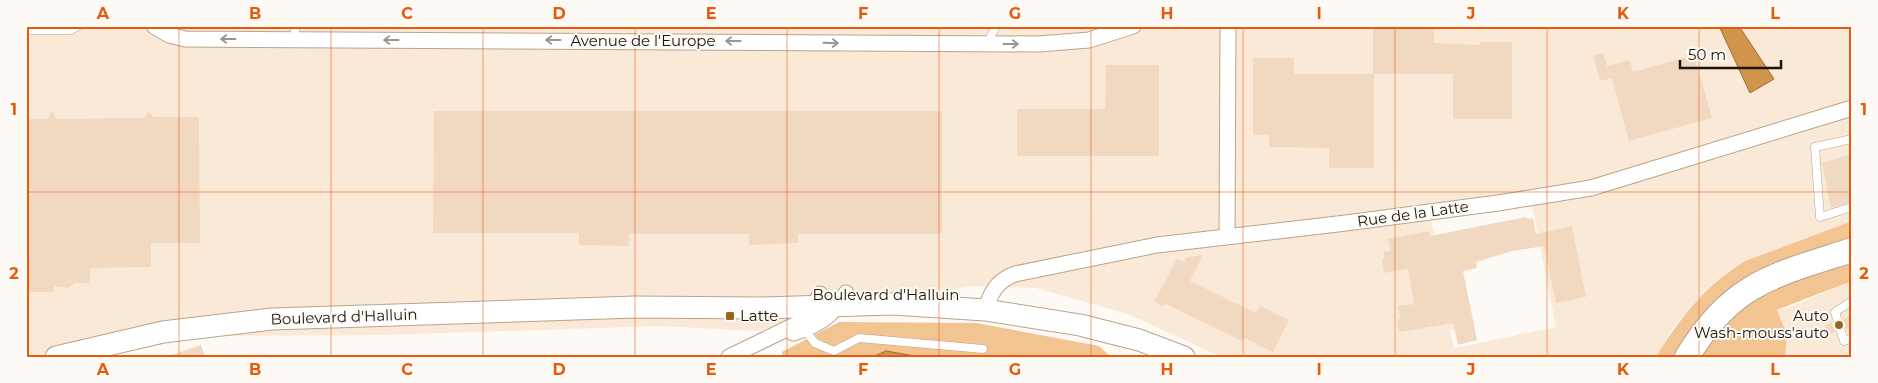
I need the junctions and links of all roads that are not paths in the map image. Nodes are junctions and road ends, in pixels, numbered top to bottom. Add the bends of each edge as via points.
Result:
1 (78, 26) edge
2 (154, 26) edge
3 (996, 26) edge
4 (1133, 26) edge
5 (1228, 26) edge
6 (26, 30) edge
7 (295, 33) edge
8 (782, 34) edge
9 (987, 44) junction
10 (1852, 108) edge
11 (1852, 139) edge
12 (1852, 207) edge
13 (1227, 237) junction
14 (1852, 250) edge
15 (817, 300) junction
16 (842, 300) junction
17 (1852, 301) edge
18 (987, 304) junction
19 (804, 330) junction
20 (1852, 338) edge
21 (760, 342) junction
22 (982, 349) dead end
23 (56, 357) edge
24 (729, 357) edge
25 (1184, 357) edge
26 (1687, 357) edge

1 - 6 lane via 71,30
7 -> 2 street, Avenue de l'Europe via 185,39
3 - 9 lane
9 -> 4 street, Avenue de l'Europe via 1078,42
5 - 13 street
8 -> 7 street, Avenue de l'Europe
8 -> 9 street, Avenue de l'Europe via 838,44
10 - 13 street, Rue de la Latte via 1591,188
11 - 12 lane via 1815,147 1820,217
13 - 18 street, Rue de la Latte via 1137,248 1015,274 998,283
14 - 26 main road via 1775,275 1745,290 1706,328
15 - 16 main road, Boulevard d'Halluin
15 - 21 street via 809,316 797,325
15 - 23 main road, Boulevard d'Halluin via 694,301 635,307 237,322 147,334
16 - 18 main road, Boulevard d'Halluin via 920,292
16 - 19 street via 826,319
17 - 20 lane via 1835,312 1844,341
18 - 25 main road, Boulevard d'Halluin via 1081,315 1125,330
19 - 21 street
19 - 22 lane via 815,343 834,350 859,338
21 - 24 street

